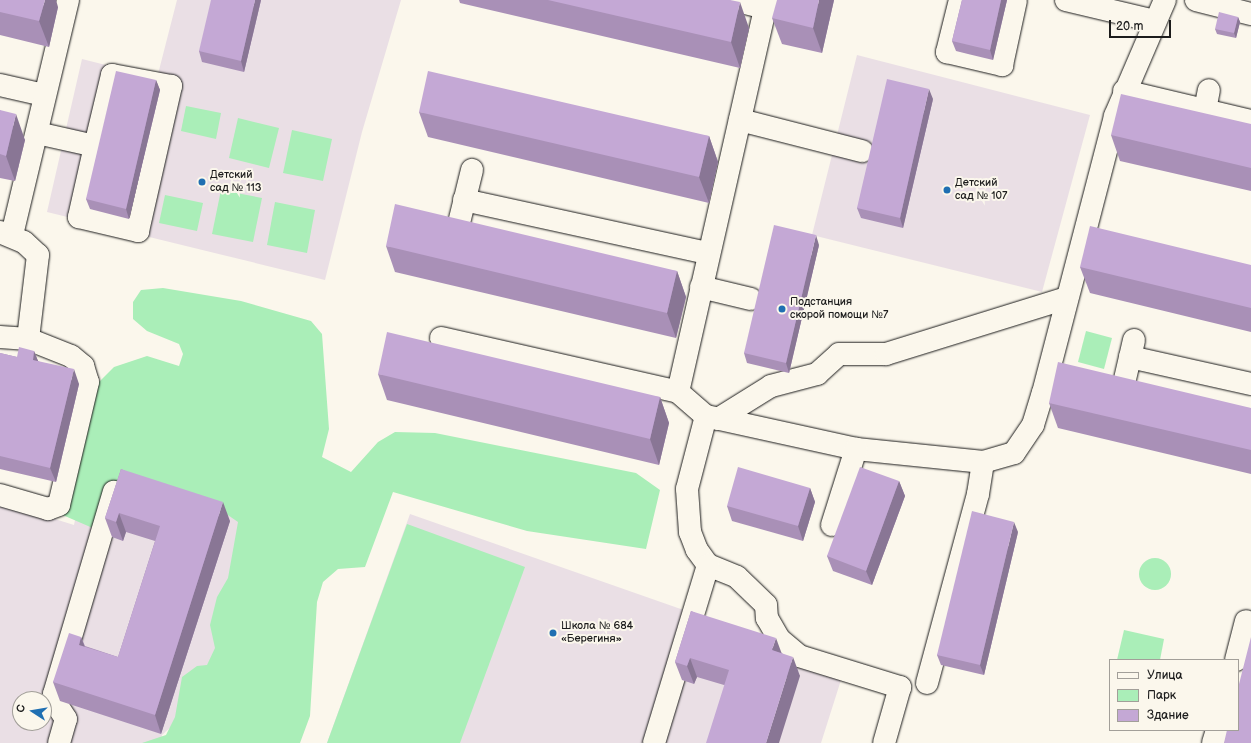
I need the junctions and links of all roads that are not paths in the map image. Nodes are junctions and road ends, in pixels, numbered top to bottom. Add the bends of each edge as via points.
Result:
1 (68, 0) edge
2 (733, 0) edge
3 (960, 0) edge
4 (1016, 0) edge
5 (1066, 0) edge
6 (1165, 0) edge
7 (1196, 0) edge
8 (766, 4) edge
9 (1251, 14) edge
10 (1155, 21) junction
11 (0, 85) edge
12 (1124, 91) junction
13 (44, 95) junction
14 (740, 120) junction
15 (1251, 121) edge
16 (37, 133) junction
17 (95, 146) junction
18 (862, 151) dead end
19 (472, 170) dead end
20 (464, 200) junction
21 (457, 231) edge
22 (6, 233) edge
23 (708, 253) junction
24 (701, 287) junction
25 (1067, 298) junction
26 (751, 299) dead end
27 (0, 337) edge
28 (441, 338) dead end
29 (28, 339) junction
30 (1125, 379) edge
31 (1251, 384) edge
32 (678, 392) junction
33 (712, 418) junction
34 (856, 449) junction
35 (983, 462) junction
36 (114, 492) edge
37 (0, 495) edge
38 (832, 524) dead end
39 (708, 566) junction
40 (1246, 622) dead end
41 (1236, 659) edge
42 (927, 683) dead end
43 (1217, 731) edge
44 (59, 743) edge
45 (654, 743) edge
46 (884, 743) edge
47 (1213, 743) edge

1 - 13 lane
2 - 8 lane
3 - 4 lane via 948,52 1002,65
5 - 10 lane
6 - 10 lane
7 - 9 lane
8 - 14 lane
10 - 12 lane
11 - 13 lane
12 - 15 lane via 1207,100
12 - 25 lane
13 - 16 lane
14 - 18 lane
14 - 23 lane
16 - 17 lane
16 - 22 lane
17 - 17 lane via 80,217 138,231 171,86 112,75
19 - 20 lane
20 - 21 lane
20 - 23 lane
22 - 29 lane via 38,255
23 - 24 lane
24 - 26 lane
24 - 32 lane
25 - 33 lane via 886,354 839,354 816,374 771,386
25 - 35 lane via 1033,424 1014,453
27 - 29 lane
28 - 32 lane
29 - 37 lane via 71,356 83,366 88,382 59,504 48,508
30 - 31 lane via 1132,348
32 - 33 lane
33 - 34 lane
33 - 39 lane via 687,488 690,532
34 - 35 lane
34 - 38 lane
35 - 42 lane via 978,494
36 - 44 lane via 54,694 55,702 66,719
39 - 45 lane
39 - 46 lane via 737,577 766,605 767,618 779,639 799,656 900,687
40 - 41 lane
43 - 47 lane

